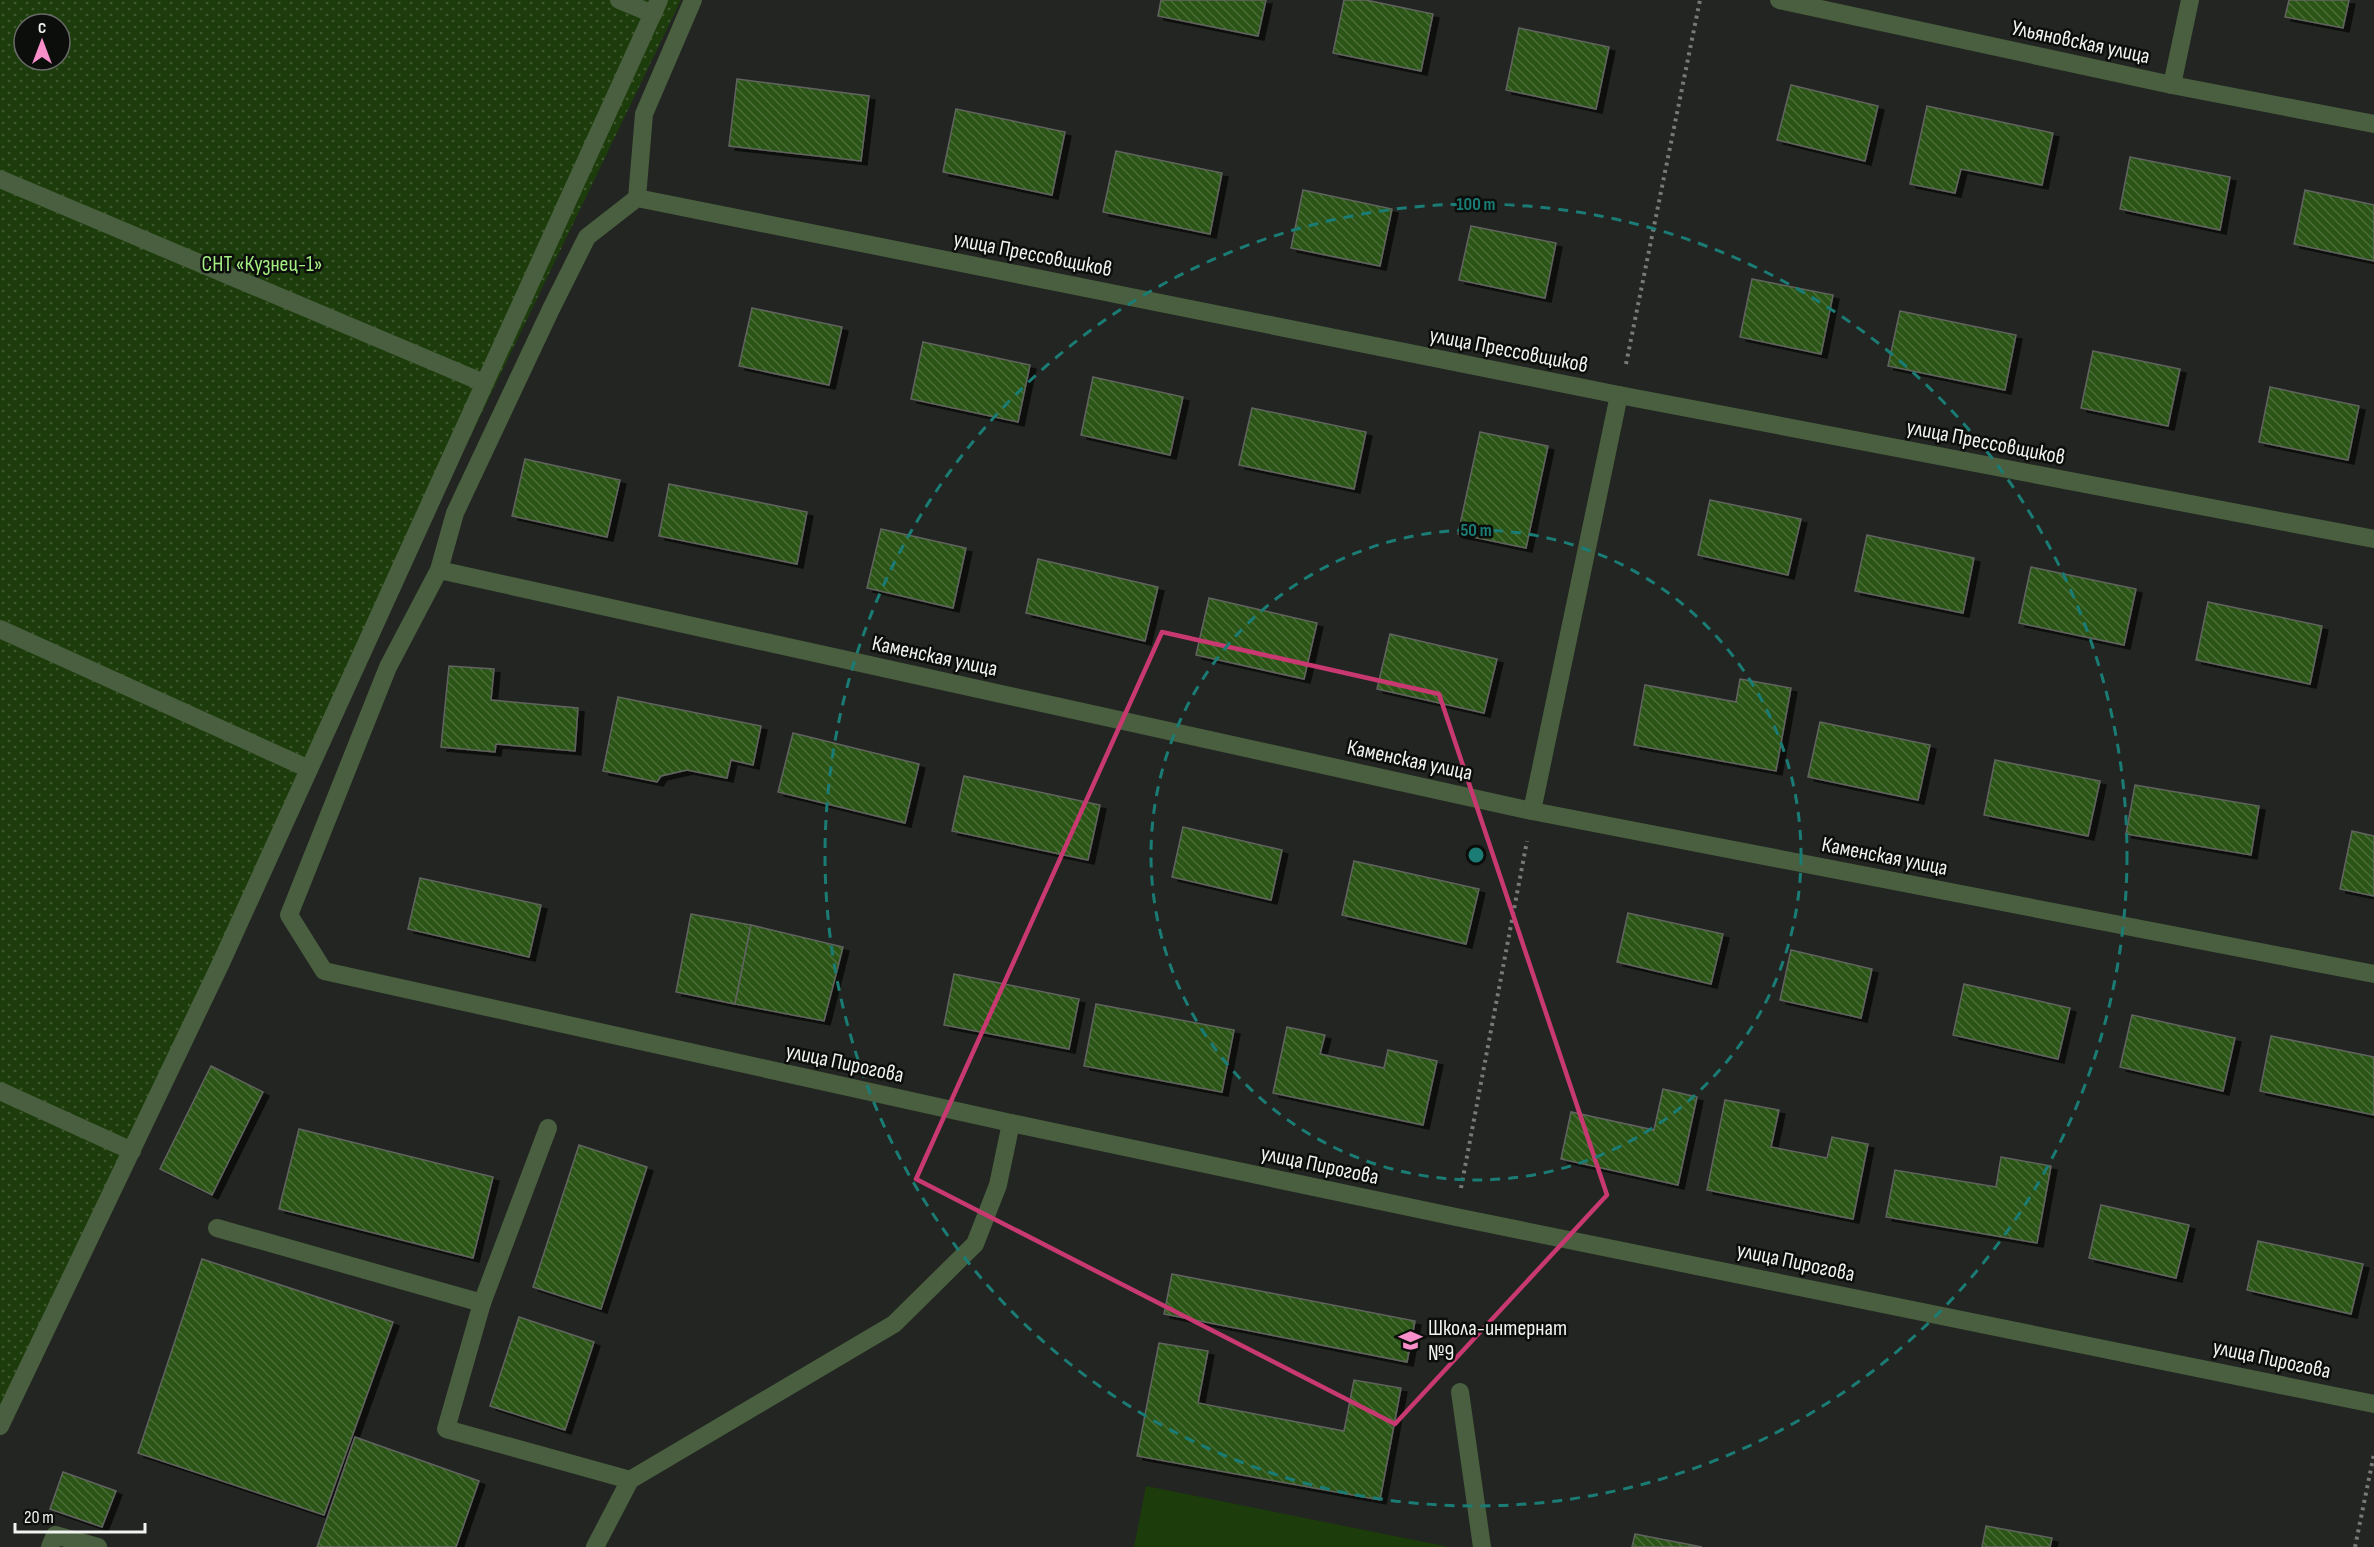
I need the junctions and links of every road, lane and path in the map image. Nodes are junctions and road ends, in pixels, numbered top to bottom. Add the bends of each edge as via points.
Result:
1 (620, 0) edge
2 (693, 0) edge
3 (1700, 0) edge
4 (1779, 0) edge
5 (2190, 0) edge
6 (656, 7) edge
7 (2172, 85) junction
8 (2374, 124) edge
9 (0, 179) edge
10 (637, 198) junction
11 (484, 383) junction
12 (1619, 395) junction
13 (2374, 539) edge
14 (439, 570) junction
15 (0, 629) edge
16 (309, 769) junction
17 (1532, 811) junction
18 (2374, 974) edge
19 (0, 1091) edge
20 (1011, 1123) junction
21 (548, 1128) dead end
22 (132, 1151) junction
23 (1456, 1217) junction
24 (217, 1228) dead end
25 (482, 1303) junction
26 (1460, 1392) dead end
27 (2374, 1404) edge
28 (0, 1426) edge
29 (2374, 1454) edge
30 (630, 1480) junction
31 (50, 1547) edge
32 (98, 1547) edge
33 (596, 1547) edge
34 (1482, 1547) edge
35 (2355, 1547) edge

1 - 6 street
2 - 10 street via 644,114
3 - 12 path
4 - 7 street, Ульяновская улица
5 - 7 street
6 - 11 street
7 - 8 street, Ульяновская улица
9 - 11 street
10 - 12 street, улица Прессовщиков
10 - 14 street via 587,237 455,513
11 - 16 street
12 - 13 street, улица Прессовщиков
12 - 17 street
14 - 17 street, Каменская улица
14 - 20 street, улица Пирогова via 388,667 289,915 324,971
15 - 16 street
16 - 22 street
17 - 18 street, Каменская улица
17 - 23 path
19 - 22 street
20 - 23 street, улица Пирогова
20 - 30 street via 998,1185 975,1244 894,1324
21 - 25 street
22 - 28 street
23 - 27 street, улица Пирогова
24 - 25 street
25 - 30 street via 446,1429
26 - 34 street
29 - 35 path
30 - 33 street
31 - 32 street via 55,1534

